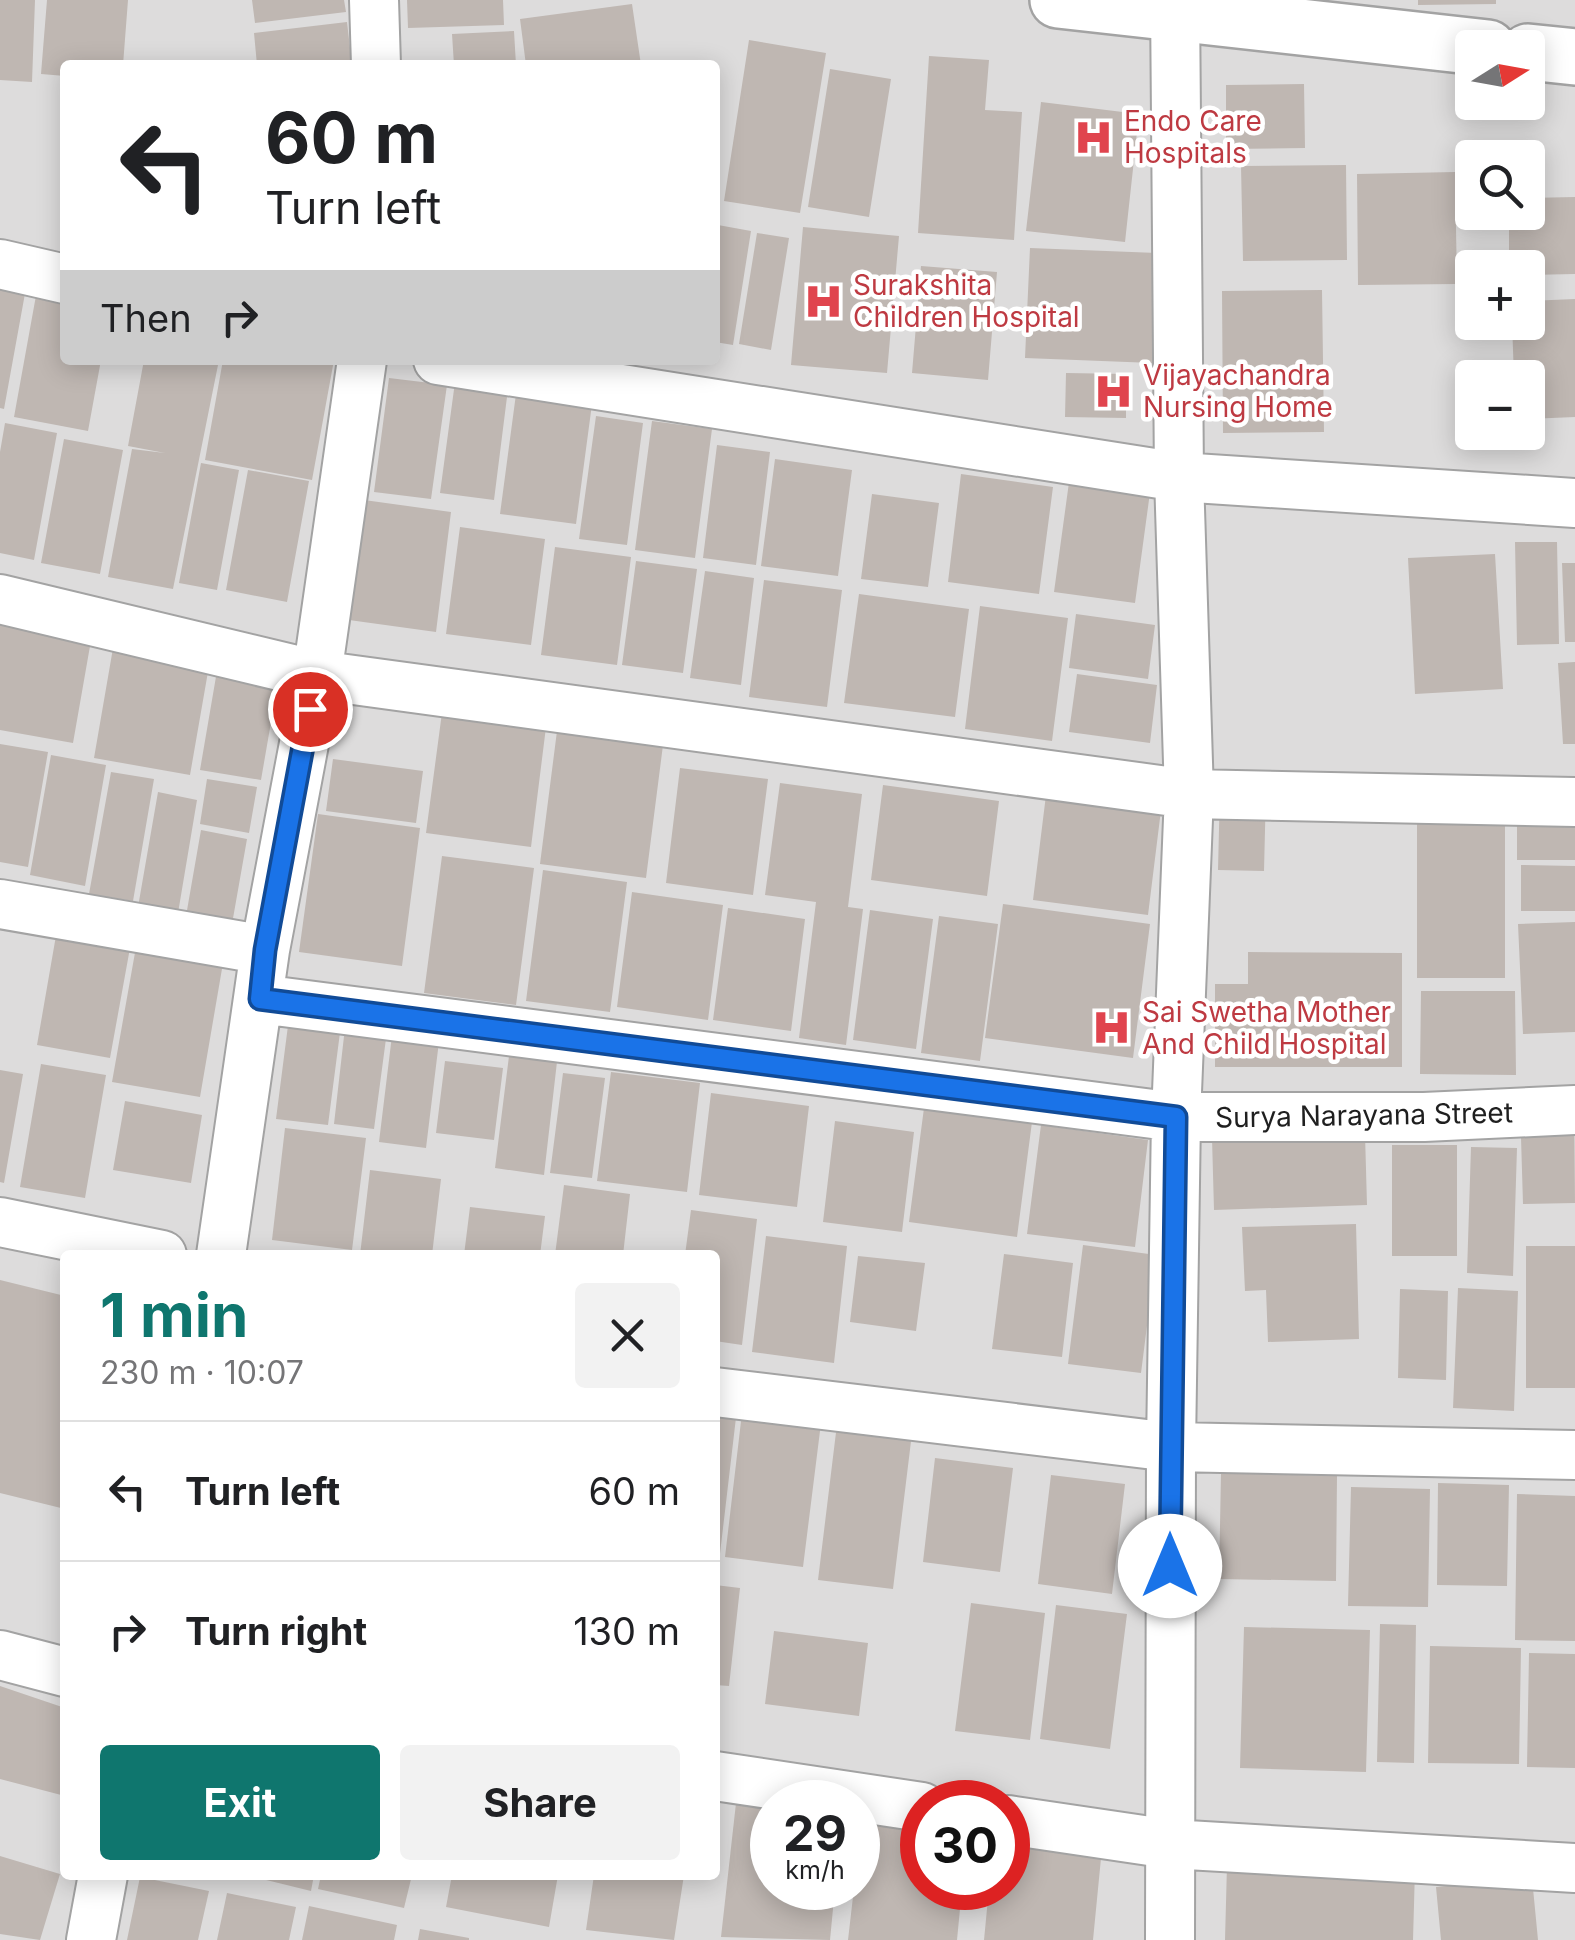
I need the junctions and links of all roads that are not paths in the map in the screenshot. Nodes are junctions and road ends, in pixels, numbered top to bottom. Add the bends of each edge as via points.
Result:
1 (374, 0) edge
2 (1058, 0) edge
3 (1175, 7) edge
4 (1455, 44) edge
5 (1545, 54) edge
6 (1575, 57) edge
7 (376, 60) edge
8 (0, 264) edge
9 (60, 278) edge
10 (361, 365) edge
11 (469, 365) edge
12 (1179, 478) junction
13 (1575, 504) edge
14 (0, 599) edge
15 (317, 675) junction
16 (1189, 794) junction
17 (1575, 802) edge
18 (0, 904) edge
19 (265, 950) junction
20 (260, 999) junction
21 (1575, 1110) edge
22 (1176, 1117) junction
23 (0, 1222) edge
24 (137, 1250) edge
25 (222, 1250) edge
26 (720, 1393) edge
27 (1170, 1447) junction
28 (1575, 1456) edge
29 (0, 1655) edge
30 (60, 1671) edge
31 (720, 1777) edge
32 (900, 1804) edge
33 (1030, 1823) edge
34 (1170, 1844) junction
35 (1575, 1868) edge
36 (102, 1880) edge
37 (91, 1940) edge
38 (1170, 1940) edge

1 - 7 street
2 - 3 street
3 - 4 street
3 - 12 street
5 - 6 street
8 - 9 street
10 - 15 street
11 - 12 street
12 - 13 street
12 - 16 street
14 - 15 street
15 - 16 street
15 - 19 street
16 - 17 street
16 - 22 street
18 - 19 street
19 - 20 street
20 - 22 street, Surya Narayana Street
20 - 25 street
21 - 22 street, Surya Narayana Street
22 - 27 street
23 - 24 street
26 - 27 street
27 - 28 street
27 - 34 street
29 - 30 street
31 - 32 street
33 - 34 street
34 - 35 street
34 - 38 street
36 - 37 street

